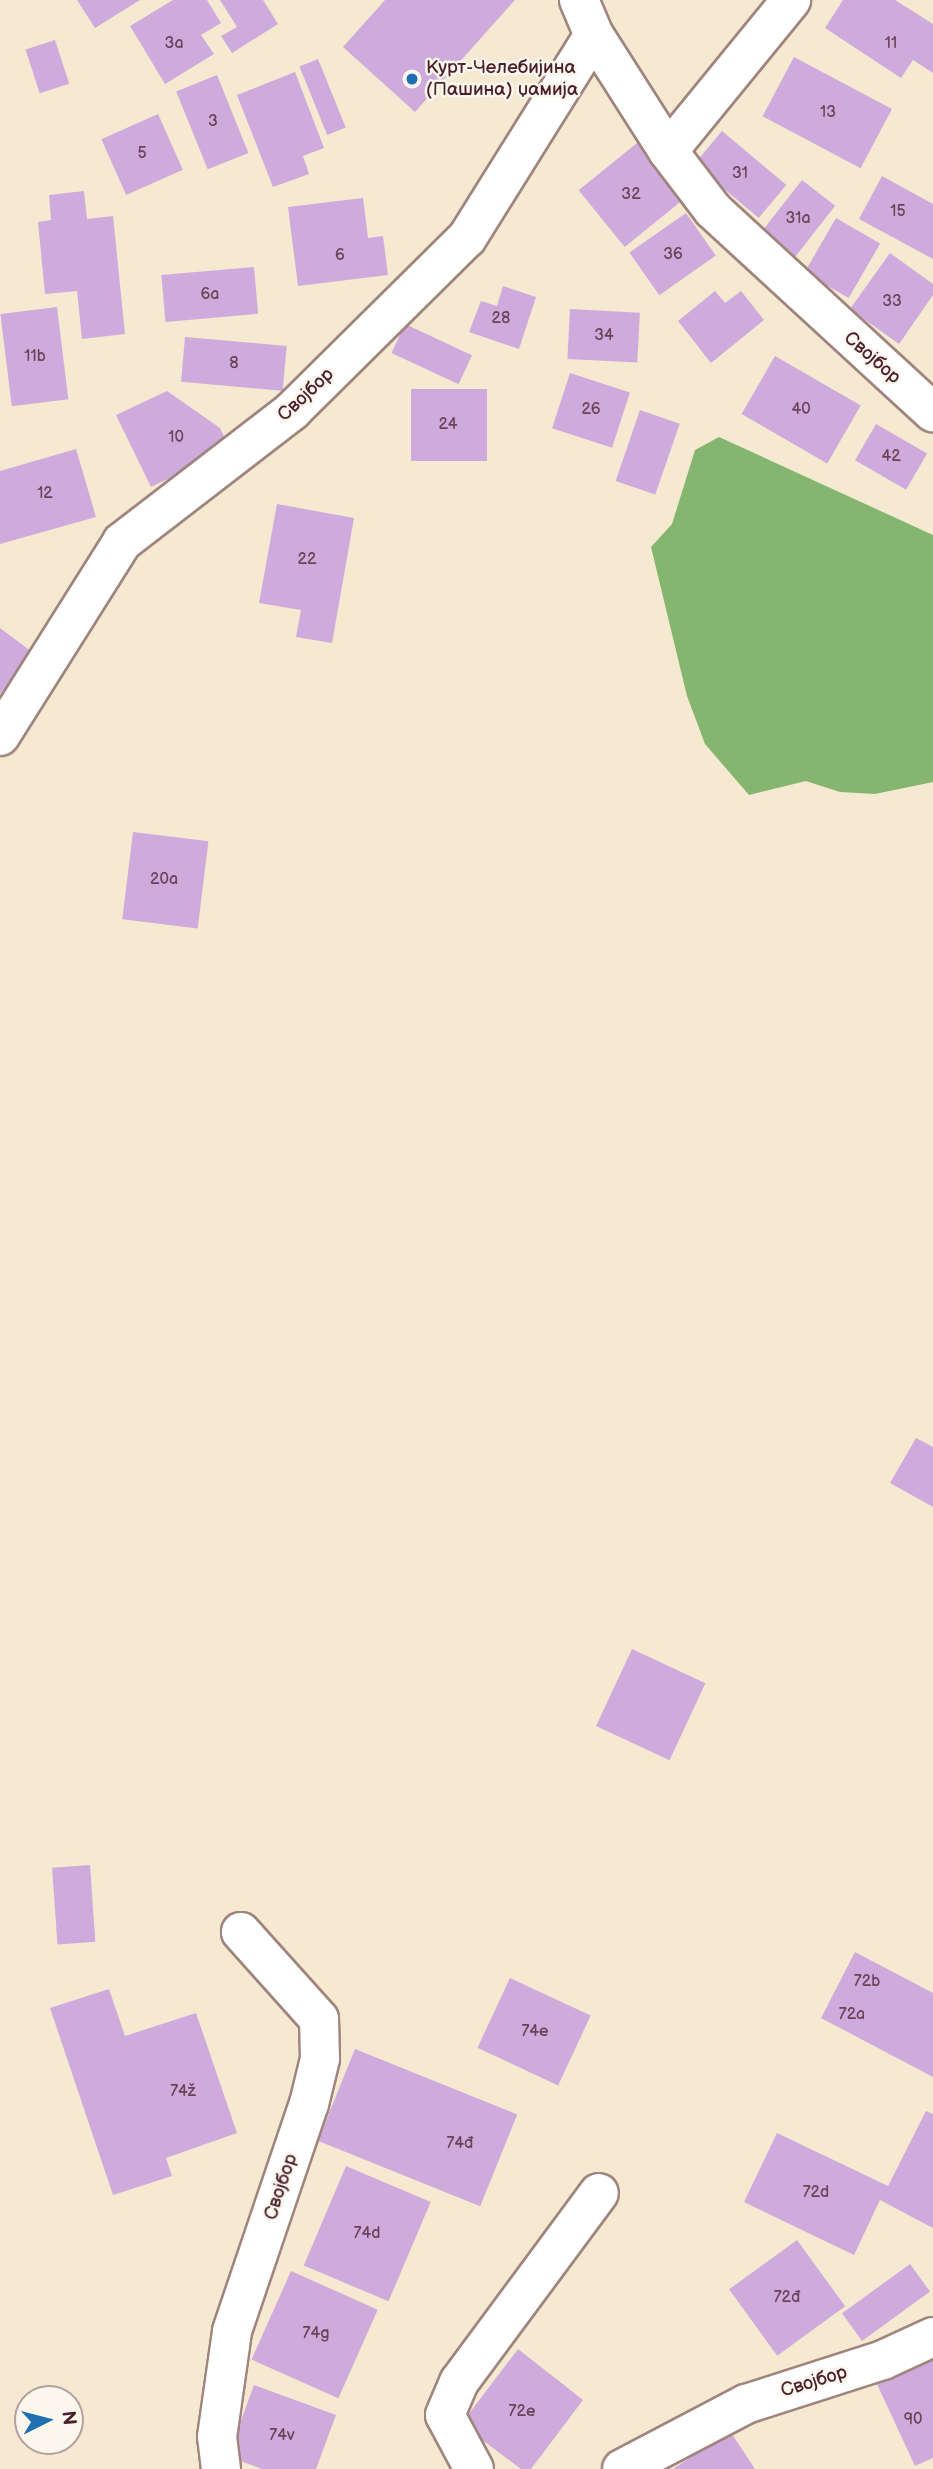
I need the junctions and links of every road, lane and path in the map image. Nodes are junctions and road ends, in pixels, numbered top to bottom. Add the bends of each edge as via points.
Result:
1 (579, 0) edge
2 (791, 0) edge
3 (594, 35) junction
4 (668, 152) junction
5 (933, 412) edge
6 (0, 736) edge
7 (240, 1931) dead end
8 (599, 2193) dead end
9 (933, 2337) edge
10 (221, 2469) edge
11 (474, 2469) edge
12 (622, 2469) edge

1 - 3 street, Својбор
2 - 4 street
3 - 4 street, Својбор
3 - 6 street, Својбор via 467,238 292,411 122,542
4 - 5 street, Својбор via 713,211
7 - 10 street, Својбор via 319,2019 320,2059 232,2331 217,2437
8 - 11 street via 459,2382 445,2415
9 - 12 street, Својбор via 883,2360 746,2404

